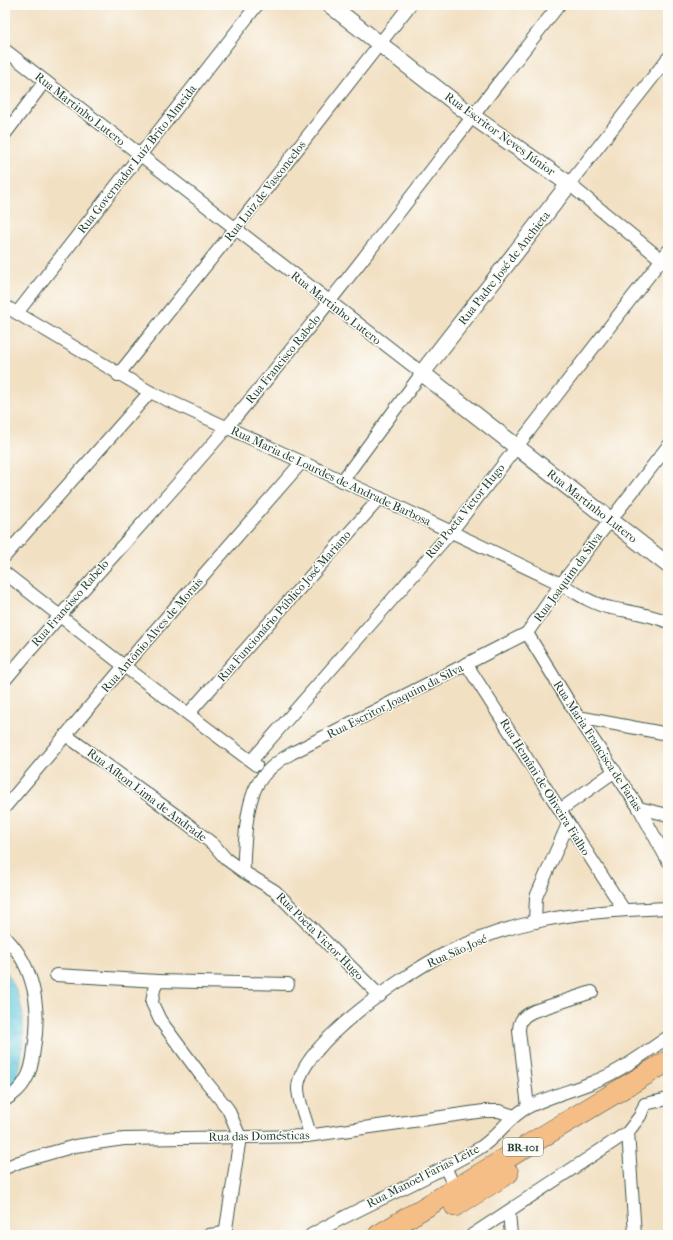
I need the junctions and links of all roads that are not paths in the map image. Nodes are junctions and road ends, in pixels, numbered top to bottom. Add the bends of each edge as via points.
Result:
1 (257, 5) edge
2 (330, 5) edge
3 (410, 5) edge
4 (559, 5) edge
5 (380, 43) junction
6 (5, 50) edge
7 (668, 58) edge
8 (44, 81) junction
9 (472, 116) junction
10 (5, 134) edge
11 (139, 155) junction
12 (569, 184) junction
13 (235, 229) junction
14 (666, 258) edge
15 (329, 303) junction
16 (5, 306) edge
17 (17, 313) junction
18 (422, 373) junction
19 (118, 375) junction
20 (150, 392) junction
21 (227, 427) junction
22 (668, 446) edge
23 (516, 448) junction
24 (301, 463) junction
25 (342, 481) junction
26 (380, 498) junction
27 (610, 520) junction
28 (451, 532) junction
29 (5, 556) edge
30 (668, 565) edge
31 (5, 573) edge
32 (561, 584) junction
33 (59, 615) junction
34 (668, 622) edge
35 (526, 633) junction
36 (467, 664) junction
37 (124, 666) junction
38 (5, 680) edge
39 (189, 713) junction
40 (578, 717) junction
41 (668, 734) edge
42 (67, 736) junction
43 (251, 761) junction
44 (615, 771) junction
45 (265, 772) junction
46 (5, 807) edge
47 (639, 808) junction
48 (560, 810) junction
49 (668, 815) edge
50 (568, 824) junction
51 (668, 861) edge
52 (244, 872) junction
53 (668, 908) edge
54 (624, 910) junction
55 (535, 922) junction
56 (5, 937) edge
57 (56, 975) dead end
58 (158, 982) junction
59 (288, 984) dead end
60 (592, 992) dead end
61 (380, 996) junction
62 (668, 1037) edge
63 (668, 1061) edge
64 (668, 1077) edge
65 (642, 1099) junction
66 (668, 1099) edge
67 (5, 1100) edge
68 (528, 1107) junction
69 (514, 1116) junction
70 (628, 1132) junction
71 (310, 1136) junction
72 (240, 1137) junction
73 (5, 1168) edge
74 (445, 1168) junction
75 (456, 1188) junction
76 (508, 1212) junction
77 (224, 1234) edge
78 (209, 1235) edge
79 (311, 1235) edge
80 (379, 1235) edge
81 (406, 1235) edge
82 (472, 1235) edge
83 (511, 1235) edge
84 (635, 1235) edge

1 - 11 street, Rua Governador Luiz Brito Almeida
2 - 5 street, Rua Escritor Neves Júnior
3 - 5 street, Rua Luiz de Vasconcelos
4 - 9 street, Rua Francisco Rabelo
5 - 9 street, Rua Escritor Neves Júnior
5 - 13 street, Rua Luiz de Vasconcelos
6 - 8 street, Rua Martinho Lutero
7 - 12 street, Rua Padre José de Anchieta
8 - 10 street
8 - 11 street, Rua Martinho Lutero
9 - 12 street, Rua Escritor Neves Júnior
9 - 15 street, Rua Francisco Rabelo
11 - 13 street, Rua Martinho Lutero
11 - 17 street, Rua Governador Luiz Brito Almeida
12 - 14 street, Rua Escritor Neves Júnior
12 - 18 street, Rua Padre José de Anchieta
13 - 15 street, Rua Martinho Lutero
13 - 19 street, Rua Luiz de Vasconcelos
14 - 23 street, Rua Poeta Victor Hugo
15 - 18 street, Rua Martinho Lutero
15 - 21 street, Rua Francisco Rabelo
16 - 17 street, Rua Maria de Lourdes de Andrade Barbosa
17 - 19 street, Rua Maria de Lourdes de Andrade Barbosa
18 - 23 street, Rua Martinho Lutero
18 - 25 street, Rua Padre José de Anchieta
19 - 20 street, Rua Maria de Lourdes de Andrade Barbosa
20 - 21 street, Rua Maria de Lourdes de Andrade Barbosa
20 - 29 street
21 - 24 street, Rua Maria de Lourdes de Andrade Barbosa
21 - 33 street, Rua Francisco Rabelo
22 - 27 street, Rua Joaquim da Silva
23 - 27 street, Rua Martinho Lutero
23 - 28 street, Rua Poeta Victor Hugo
24 - 25 street, Rua Maria de Lourdes de Andrade Barbosa
24 - 37 street, Rua Antônio Alves de Morais
25 - 26 street, Rua Maria de Lourdes de Andrade Barbosa
26 - 28 street, Rua Maria de Lourdes de Andrade Barbosa
26 - 39 street, Rua Funcionário Público José Mariano
27 - 30 street, Rua Martinho Lutero
27 - 32 street, Rua Joaquim da Silva
28 - 32 street, Rua Maria de Lourdes de Andrade Barbosa
28 - 43 street, Rua Poeta Victor Hugo
31 - 33 street
32 - 34 street, Rua Maria de Lourdes de Andrade Barbosa via 589,600 610,608 632,611
32 - 35 street, Rua Joaquim da Silva
33 - 37 street
33 - 38 street, Rua Francisco Rabelo
35 - 36 street, Rua Escritor Joaquim da Silva
35 - 40 street, Rua Maria Francisca de Farias
36 - 45 street, Rua Escritor Joaquim da Silva via 292,753
36 - 48 street, Rua Hemâni de Oliveira Fialho
37 - 39 street
37 - 42 street, Rua Antônio Alves de Morais
39 - 43 street
40 - 41 street
40 - 44 street, Rua Maria Francisca de Farias
42 - 46 street, Rua Antônio Alves de Morais
42 - 52 street, Rua Aílton Lima de Andrade via 184,821
43 - 45 street
44 - 47 street, Rua Maria Francisca de Farias
44 - 48 street
45 - 52 street via 252,795 244,845
47 - 49 street
47 - 51 street, Rua Maria Francisca de Farias
48 - 50 street, Rua Hemâni de Oliveira Fialho
50 - 54 street, Rua Hemâni de Oliveira Fialho
50 - 55 street via 536,897
52 - 61 street, Rua Poeta Victor Hugo via 276,891
53 - 54 street, Rua São José
54 - 55 street, Rua São José
55 - 61 street, Rua São José via 506,930 445,954
56 - 67 street via 24,960 37,1010 38,1025 33,1059 26,1080
57 - 58 street
58 - 59 street
58 - 72 street via 152,1003 160,1020 228,1109
60 - 68 street via 534,1011 521,1020 519,1031
61 - 71 street, Rua São José via 342,1023 304,1071 298,1089
62 - 68 street, Rua Manoel Farias Leite via 595,1082
63 - 75 highway, BR-101
64 - 65 highway, BR-101
65 - 66 street
65 - 70 street via 640,1116
65 - 81 highway, BR-101
68 - 69 street, Rua Manoel Farias Leite
69 - 71 street, Rua das Domésticas via 499,1111 484,1111
69 - 74 street, Rua Manoel Farias Leite via 479,1148
70 - 76 street
70 - 84 street
71 - 72 street, Rua das Domésticas
72 - 73 street, Rua das Domésticas via 124,1139 75,1146
72 - 77 street
74 - 75 street
74 - 79 street, Rua Manoel Farias Leite
75 - 80 highway, BR-101
76 - 82 street
76 - 83 street
77 - 78 street

